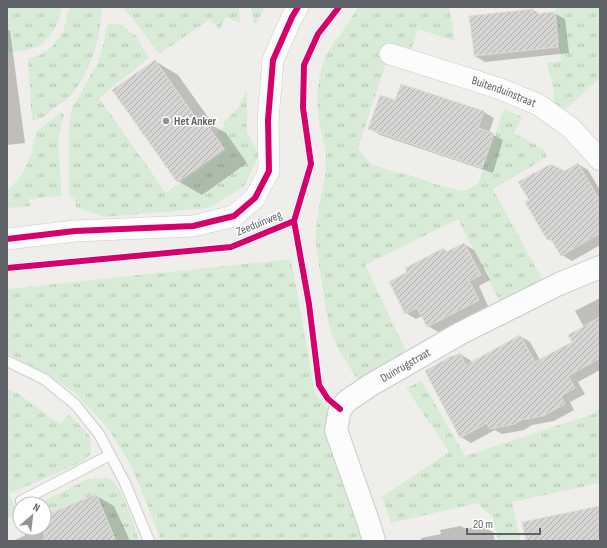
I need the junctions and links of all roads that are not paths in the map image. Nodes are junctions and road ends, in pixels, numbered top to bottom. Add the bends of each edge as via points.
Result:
1 (298, 7) edge
2 (390, 54) dead end
3 (600, 160) edge
4 (7, 239) edge
5 (600, 267) edge
6 (7, 361) edge
7 (110, 455) junction
8 (35, 496) edge
9 (149, 541) edge
10 (374, 541) edge

1 - 4 street, Zeeduinweg via 273,60 268,120 269,171 255,198 234,216 193,226 75,231
2 - 3 street, Buitenduinstraat via 539,104 571,128
5 - 10 street, Duinrugstraat via 559,284 462,333 369,386 340,409 336,430
6 - 7 lane via 44,379 74,404 99,434
7 - 8 lane
7 - 9 lane

